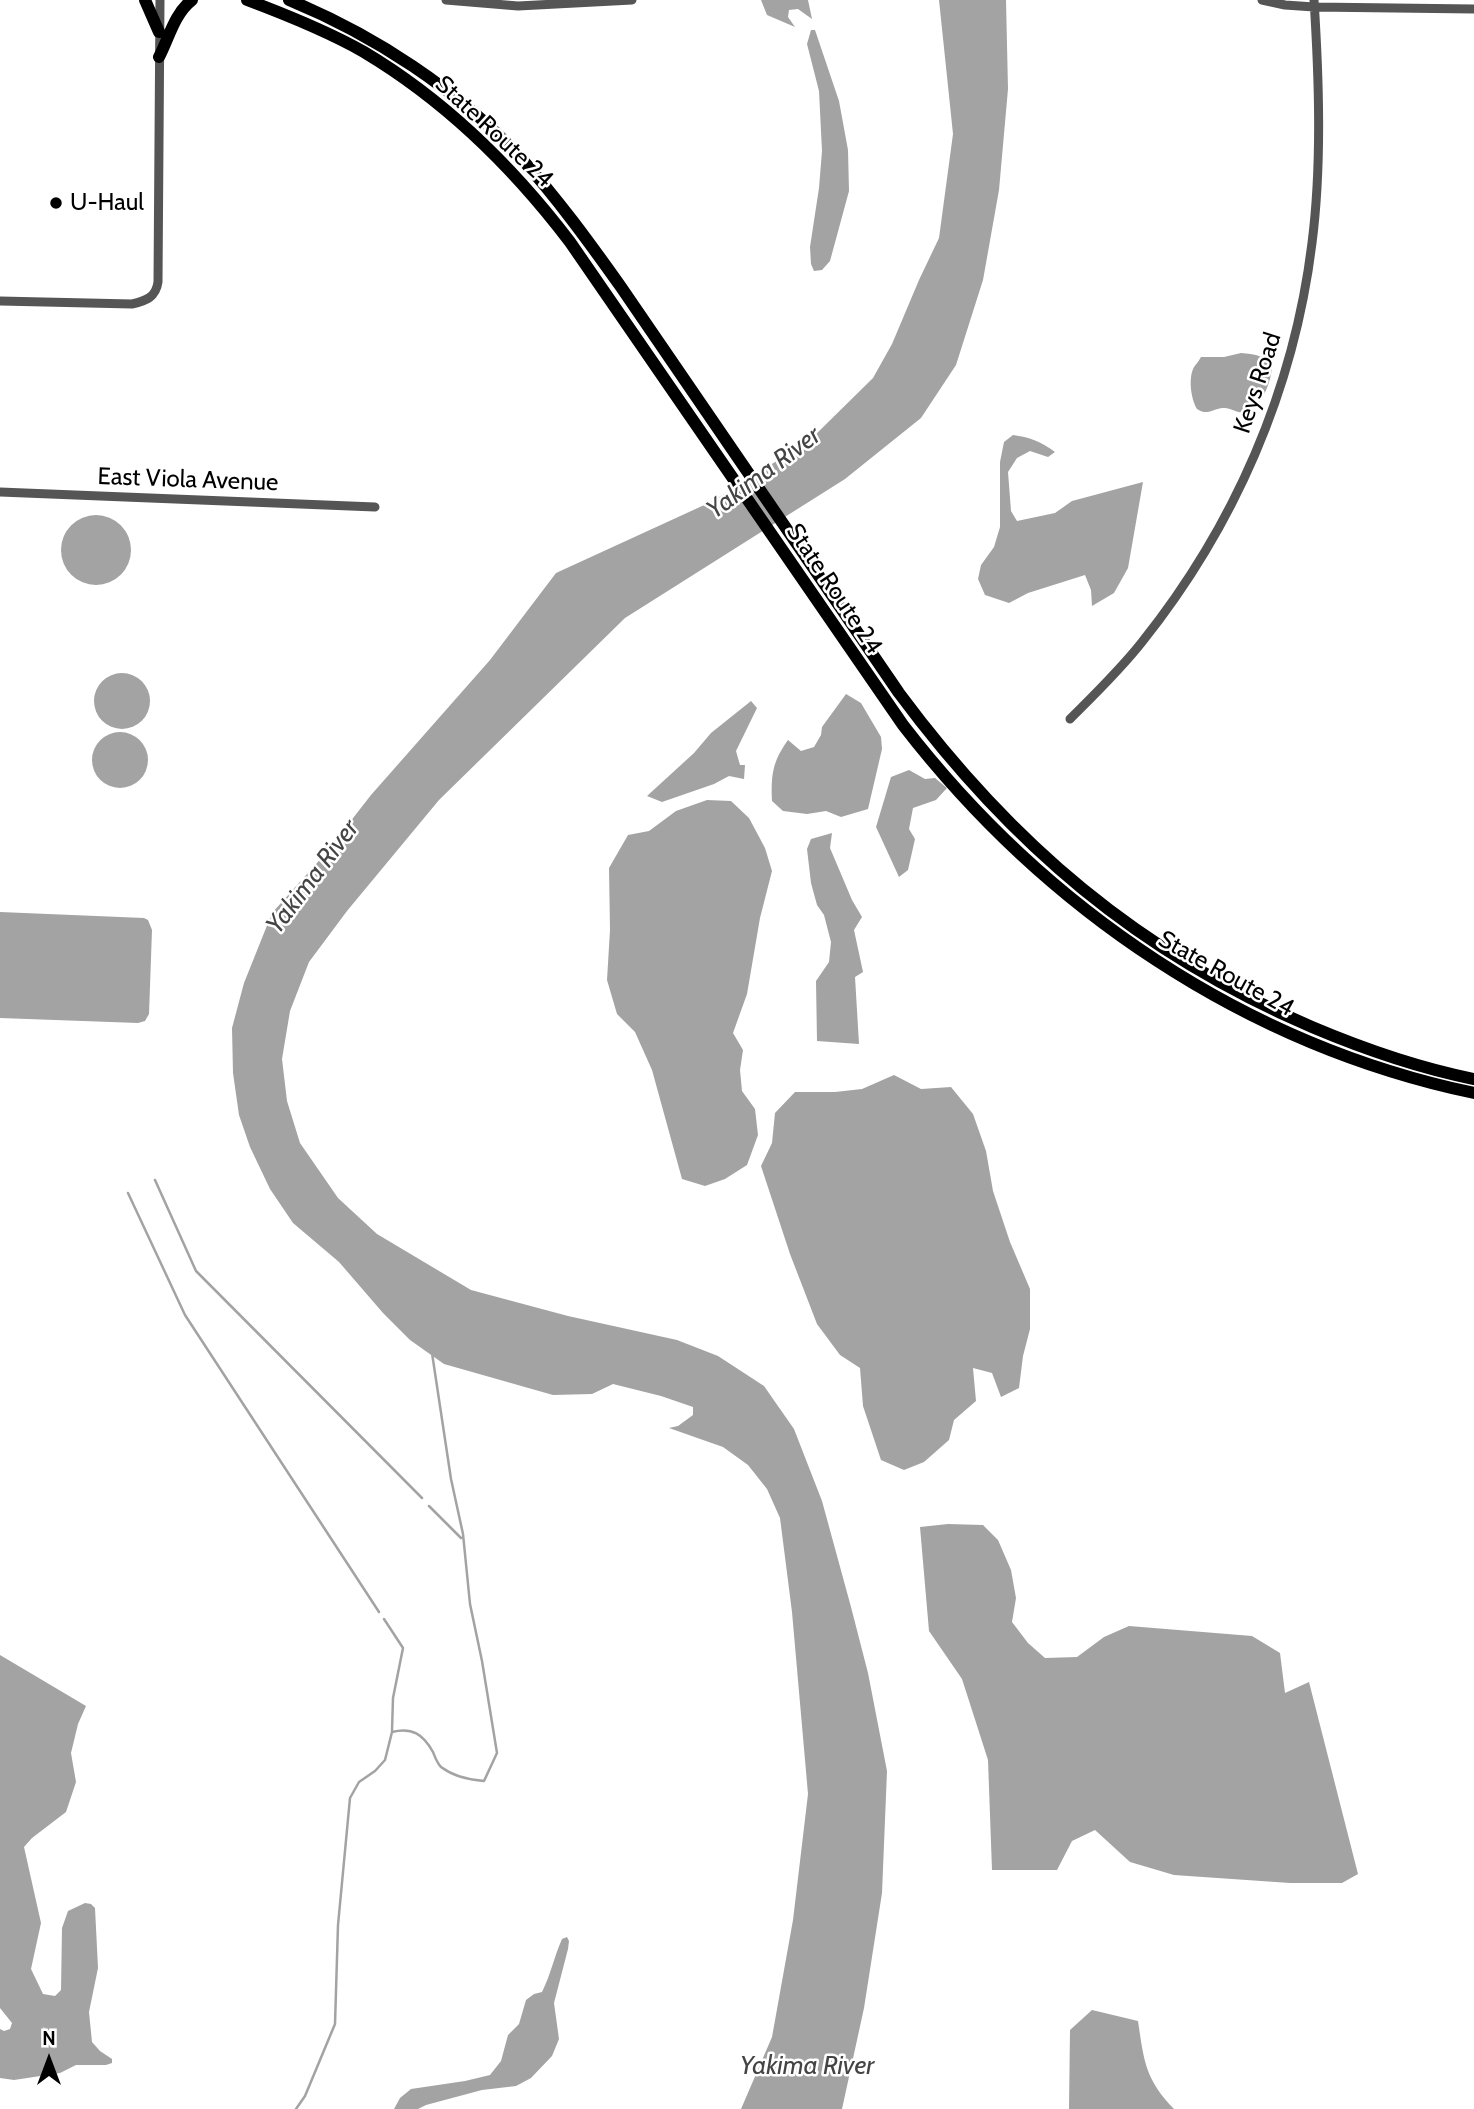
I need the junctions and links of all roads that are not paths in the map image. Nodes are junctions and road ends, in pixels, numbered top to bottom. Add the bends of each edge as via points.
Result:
1 (145, 0) edge
2 (160, 0) edge
3 (192, 0) edge
4 (247, 0) edge
5 (289, 0) edge
6 (446, 0) edge
7 (632, 0) edge
8 (1262, 0) edge
9 (1314, 4) edge
10 (1474, 9) edge
11 (159, 33) junction
12 (159, 57) junction
13 (0, 301) edge
14 (0, 492) edge
15 (375, 507) dead end
16 (1070, 719) dead end
17 (1474, 1079) edge
18 (1474, 1093) edge

1 - 11 main road
2 - 11 street
3 - 12 main road via 177,16
4 - 18 main road, State Route 24 via 363,52 432,99 522,182 570,242 919,746 1015,850 1080,906 1213,996 1362,1062
5 - 17 main road, State Route 24 via 410,64 483,121 543,184 621,287 900,694 936,742 1040,854 1206,976 1341,1039
6 - 7 street via 518,6
8 - 9 street
9 - 10 street
9 - 16 street, Keys Road via 1318,149 1312,243 1292,351 1275,407 1234,500 1188,579 1142,642
11 - 12 street
12 - 13 street via 158,282 152,297 132,304
14 - 15 street, East Viola Avenue

